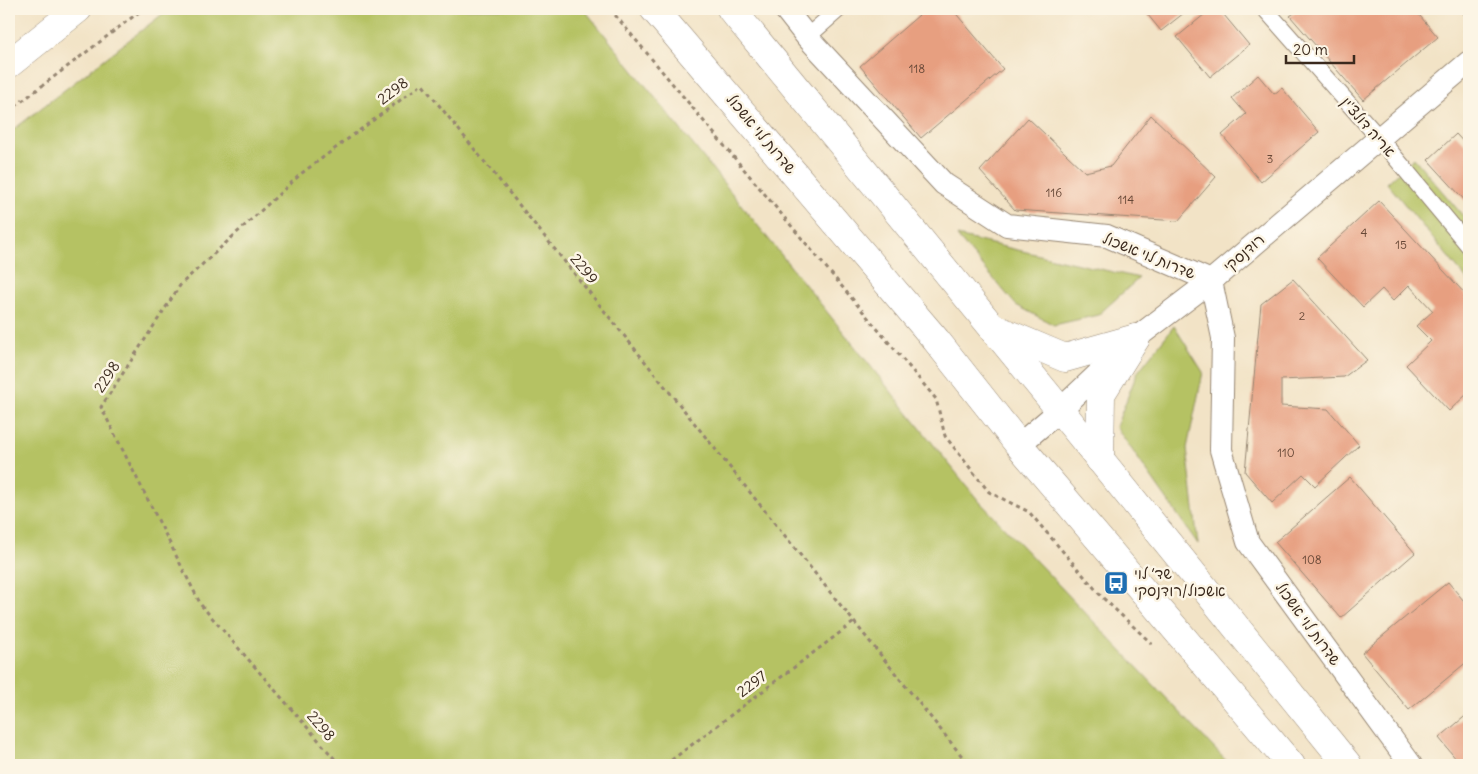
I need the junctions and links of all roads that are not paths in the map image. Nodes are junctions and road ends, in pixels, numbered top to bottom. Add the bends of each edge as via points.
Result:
1 (78, 9) edge
2 (654, 9) edge
3 (731, 9) edge
4 (785, 9) edge
5 (839, 9) edge
6 (1265, 9) edge
7 (807, 37) junction
8 (1469, 62) edge
9 (9, 64) edge
10 (1379, 138) junction
11 (1469, 246) edge
12 (1211, 282) junction
13 (990, 326) junction
14 (1136, 338) junction
15 (1060, 410) junction
16 (1019, 445) junction
17 (1100, 460) junction
18 (1291, 765) edge
19 (1348, 765) edge
20 (1411, 765) edge

1 - 9 street
2 - 16 street, שדרות לוי אשכול via 936,340
3 - 13 street
4 - 7 street, שדרות לוי אשכול
5 - 7 street
6 - 10 street, אריה דולצ'ין
7 - 12 street, שדרות לוי אשכול via 944,184 1007,225 1108,236
8 - 10 street, רודנסקי
10 - 11 street, אריה דולצ'ין
10 - 12 street, רודנסקי
12 - 14 street, רודנסקי
12 - 20 street, שדרות לוי אשכול via 1223,338 1221,450 1248,542
13 - 14 street via 1065,358
13 - 15 street
14 - 15 street, רודנסקי
14 - 17 street via 1101,394
15 - 16 street, רודנסקי
15 - 17 street
16 - 18 street, שדרות לוי אשכול
17 - 19 street

